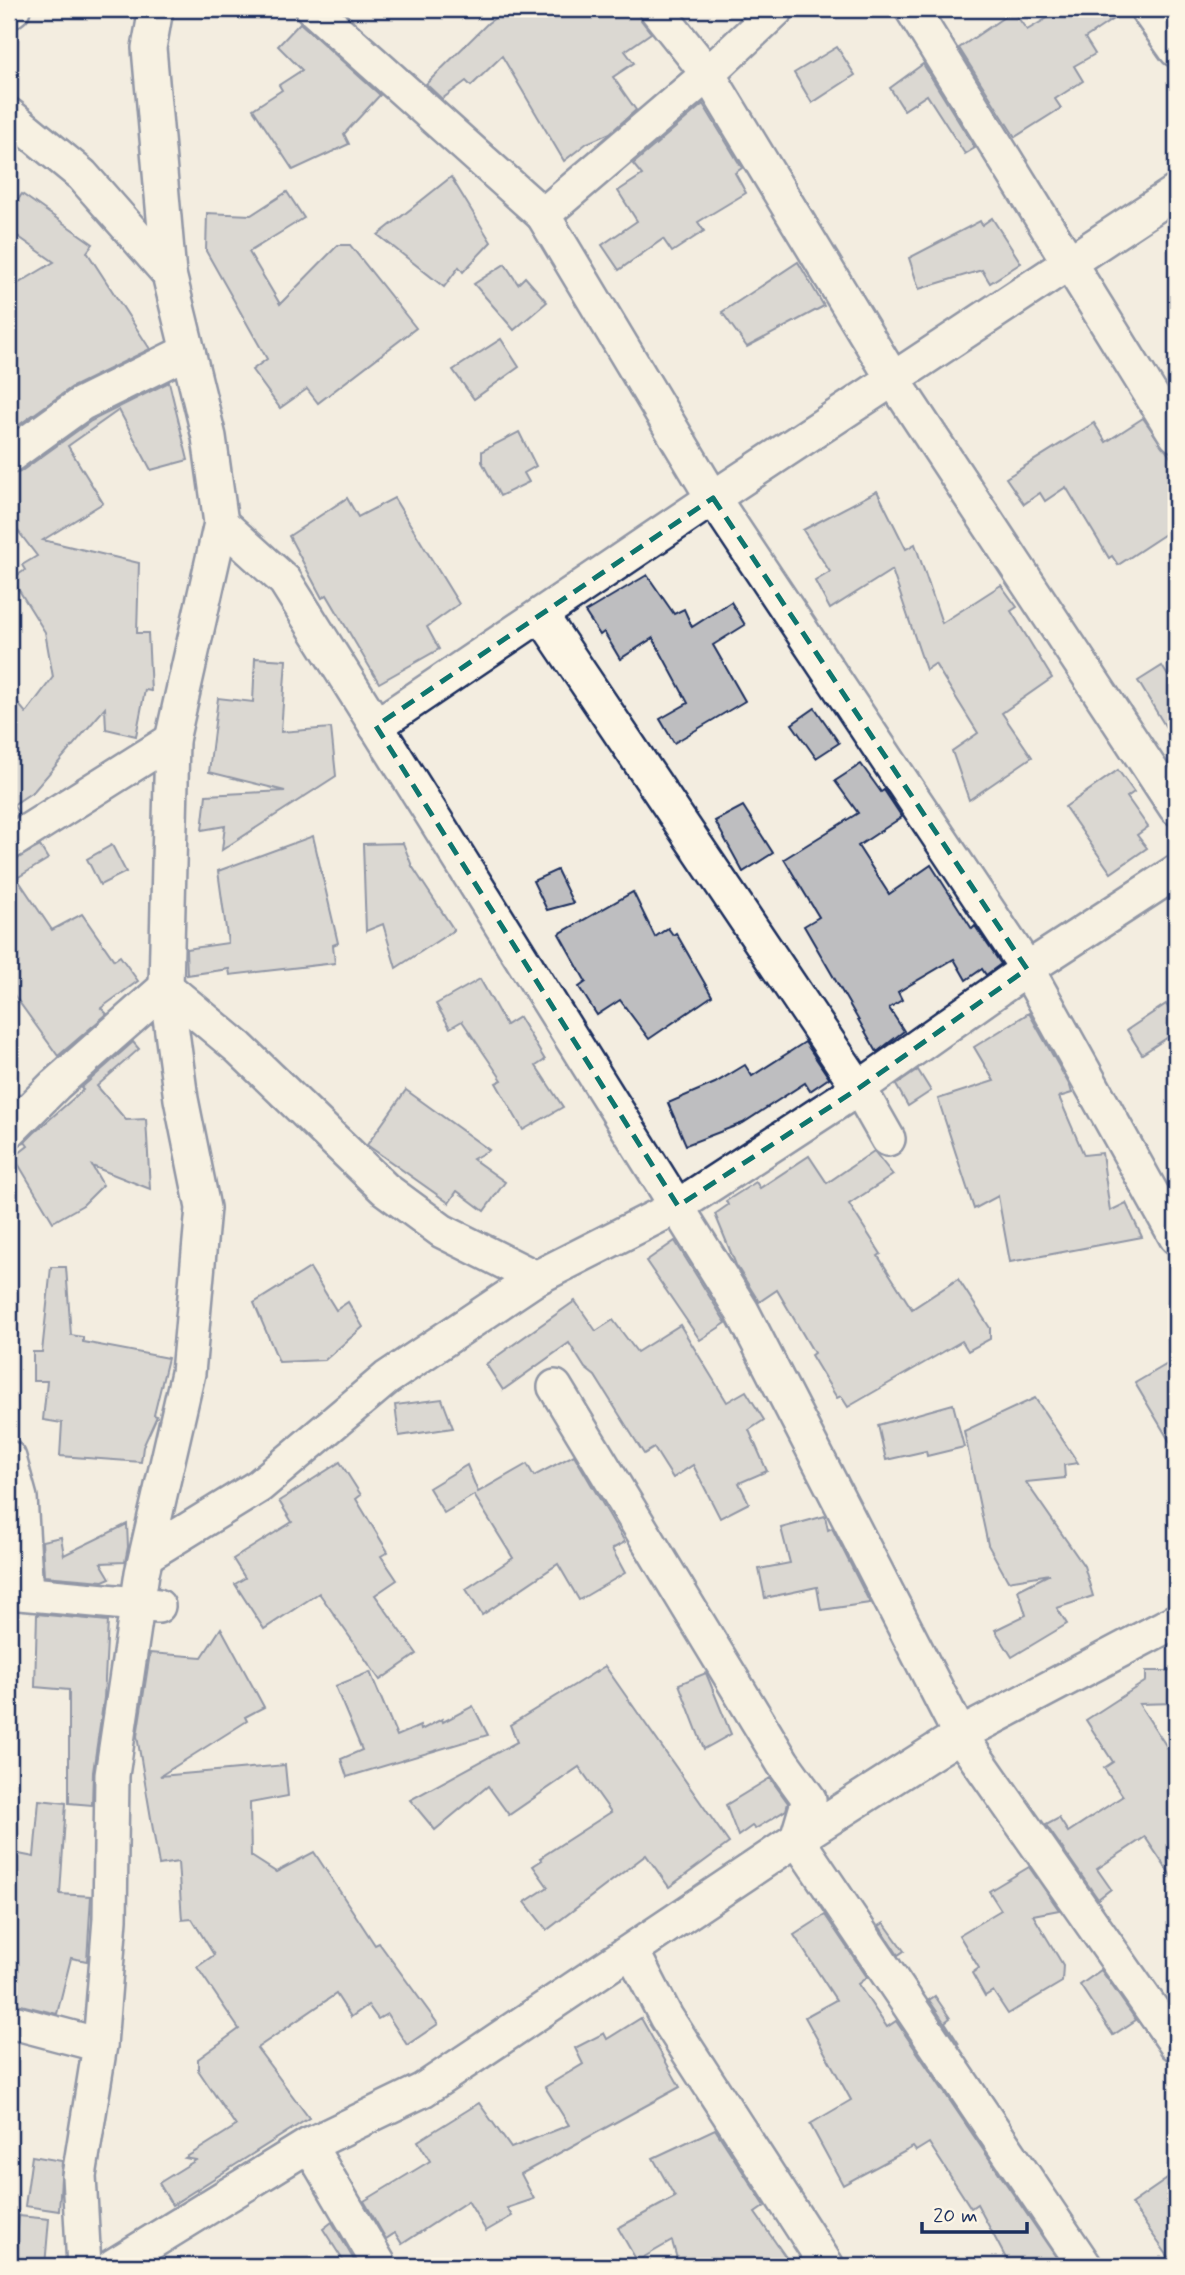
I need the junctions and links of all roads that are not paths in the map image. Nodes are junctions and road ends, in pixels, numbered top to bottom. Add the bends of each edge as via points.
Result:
1 (13, 9) edge
2 (156, 9) edge
3 (313, 9) edge
4 (656, 9) edge
5 (777, 9) edge
6 (912, 9) edge
7 (1147, 9) edge
8 (9, 12) edge
9 (1176, 50) edge
10 (708, 74) junction
11 (9, 115) edge
12 (1176, 192) edge
13 (543, 215) junction
14 (1067, 264) junction
15 (169, 274) junction
16 (188, 351) junction
17 (893, 379) junction
18 (1176, 435) edge
19 (9, 456) edge
20 (713, 498) junction
21 (221, 523) junction
22 (541, 615) junction
23 (376, 726) junction
24 (172, 740) junction
25 (1176, 808) edge
26 (9, 843) edge
27 (1176, 872) edge
28 (1027, 969) junction
29 (166, 987) junction
30 (859, 1088) junction
31 (9, 1131) edge
32 (888, 1139) dead end
33 (678, 1206) junction
34 (1176, 1237) edge
35 (536, 1278) junction
36 (555, 1387) dead end
37 (9, 1458) edge
38 (147, 1555) junction
39 (17, 1592) edge
40 (158, 1606) dead end
41 (1176, 1621) edge
42 (960, 1735) junction
43 (797, 1839) junction
44 (632, 1951) junction
45 (9, 2021) edge
46 (1176, 2044) edge
47 (100, 2045) junction
48 (309, 2145) junction
49 (84, 2266) edge
50 (113, 2266) edge
51 (380, 2266) edge
52 (827, 2266) edge
53 (1085, 2266) edge

1 - 8 street
2 - 15 street via 149,48
3 - 13 street
4 - 10 street
5 - 10 street
6 - 14 street
7 - 9 street
10 - 13 street
10 - 17 street
11 - 15 street via 82,175
12 - 14 street
13 - 20 street
14 - 17 street
14 - 18 street
15 - 16 street
16 - 19 street via 80,404
16 - 21 street via 209,437
17 - 20 street
17 - 25 street
20 - 22 street
20 - 28 street
21 - 23 street via 285,582
21 - 24 street
22 - 23 street
22 - 30 street
23 - 33 street
24 - 26 street
24 - 29 street
27 - 28 street
28 - 30 street
28 - 34 street
29 - 31 street
29 - 35 street via 239,1048 385,1189 442,1231
29 - 38 street via 202,1208 188,1373
30 - 32 street
30 - 33 street
33 - 35 street
33 - 42 street via 742,1311
35 - 38 street via 387,1378 259,1486
36 - 43 street via 809,1799
37 - 39 street via 20,1498
38 - 47 street via 112,1774 110,1919
39 - 40 street
41 - 42 street
42 - 43 street
42 - 46 street
43 - 44 street
43 - 53 street
44 - 48 street via 423,2090
44 - 52 street via 666,2017
45 - 47 street
47 - 49 street via 79,2176
48 - 50 street
48 - 51 street

